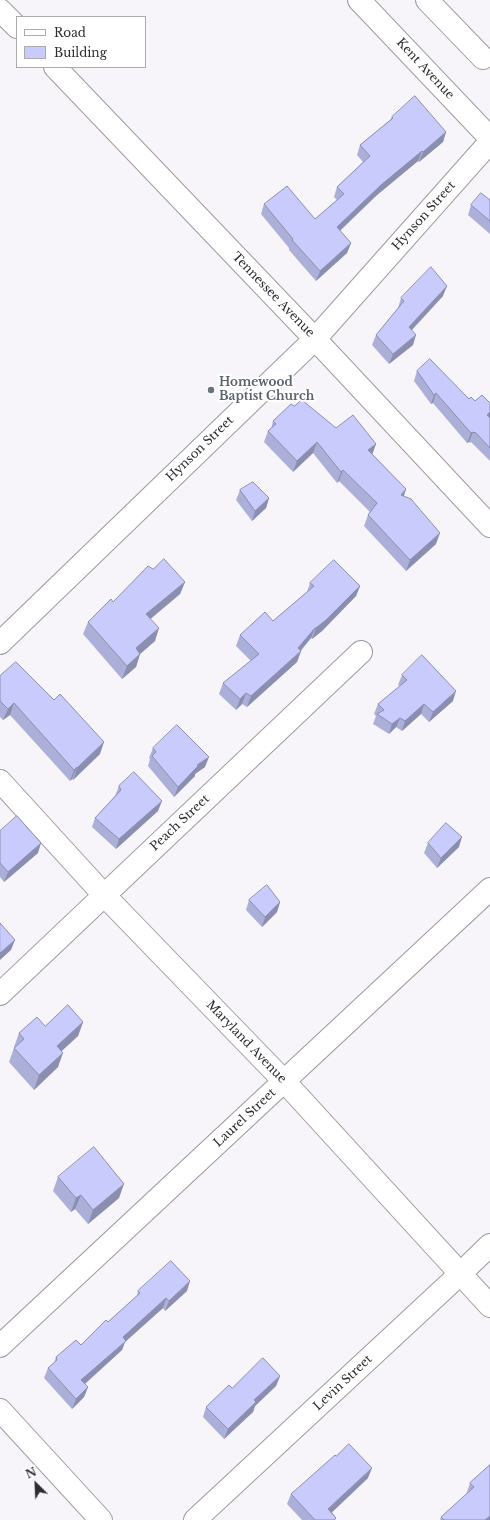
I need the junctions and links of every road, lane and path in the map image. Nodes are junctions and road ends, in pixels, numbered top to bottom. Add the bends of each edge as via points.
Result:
1 (359, 0) edge
2 (427, 0) edge
3 (0, 10) edge
4 (16, 27) edge
5 (488, 57) edge
6 (56, 68) edge
7 (490, 138) edge
8 (490, 142) edge
9 (315, 339) junction
10 (490, 526) edge
11 (0, 643) edge
12 (361, 652) dead end
13 (0, 781) edge
14 (490, 889) edge
15 (104, 895) junction
16 (0, 994) edge
17 (284, 1081) junction
18 (490, 1245) edge
19 (460, 1274) junction
20 (490, 1306) edge
21 (0, 1346) edge
22 (0, 1410) edge
23 (101, 1520) edge
24 (195, 1520) edge

1 - 7 street, Kent Avenue
2 - 5 street
3 - 4 street
6 - 9 street, Tennessee Avenue
8 - 9 street, Hynson Street
9 - 10 street, Tennessee Avenue
9 - 11 street, Hynson Street
12 - 15 street, Peach Street
13 - 15 street, Maryland Avenue
14 - 17 street, Laurel Street
15 - 16 street, Peach Street
15 - 17 street, Maryland Avenue
17 - 19 street, Maryland Avenue
17 - 21 street, Laurel Street
18 - 19 street, Levin Street
19 - 20 street, Maryland Avenue
19 - 24 street, Levin Street
22 - 23 street

